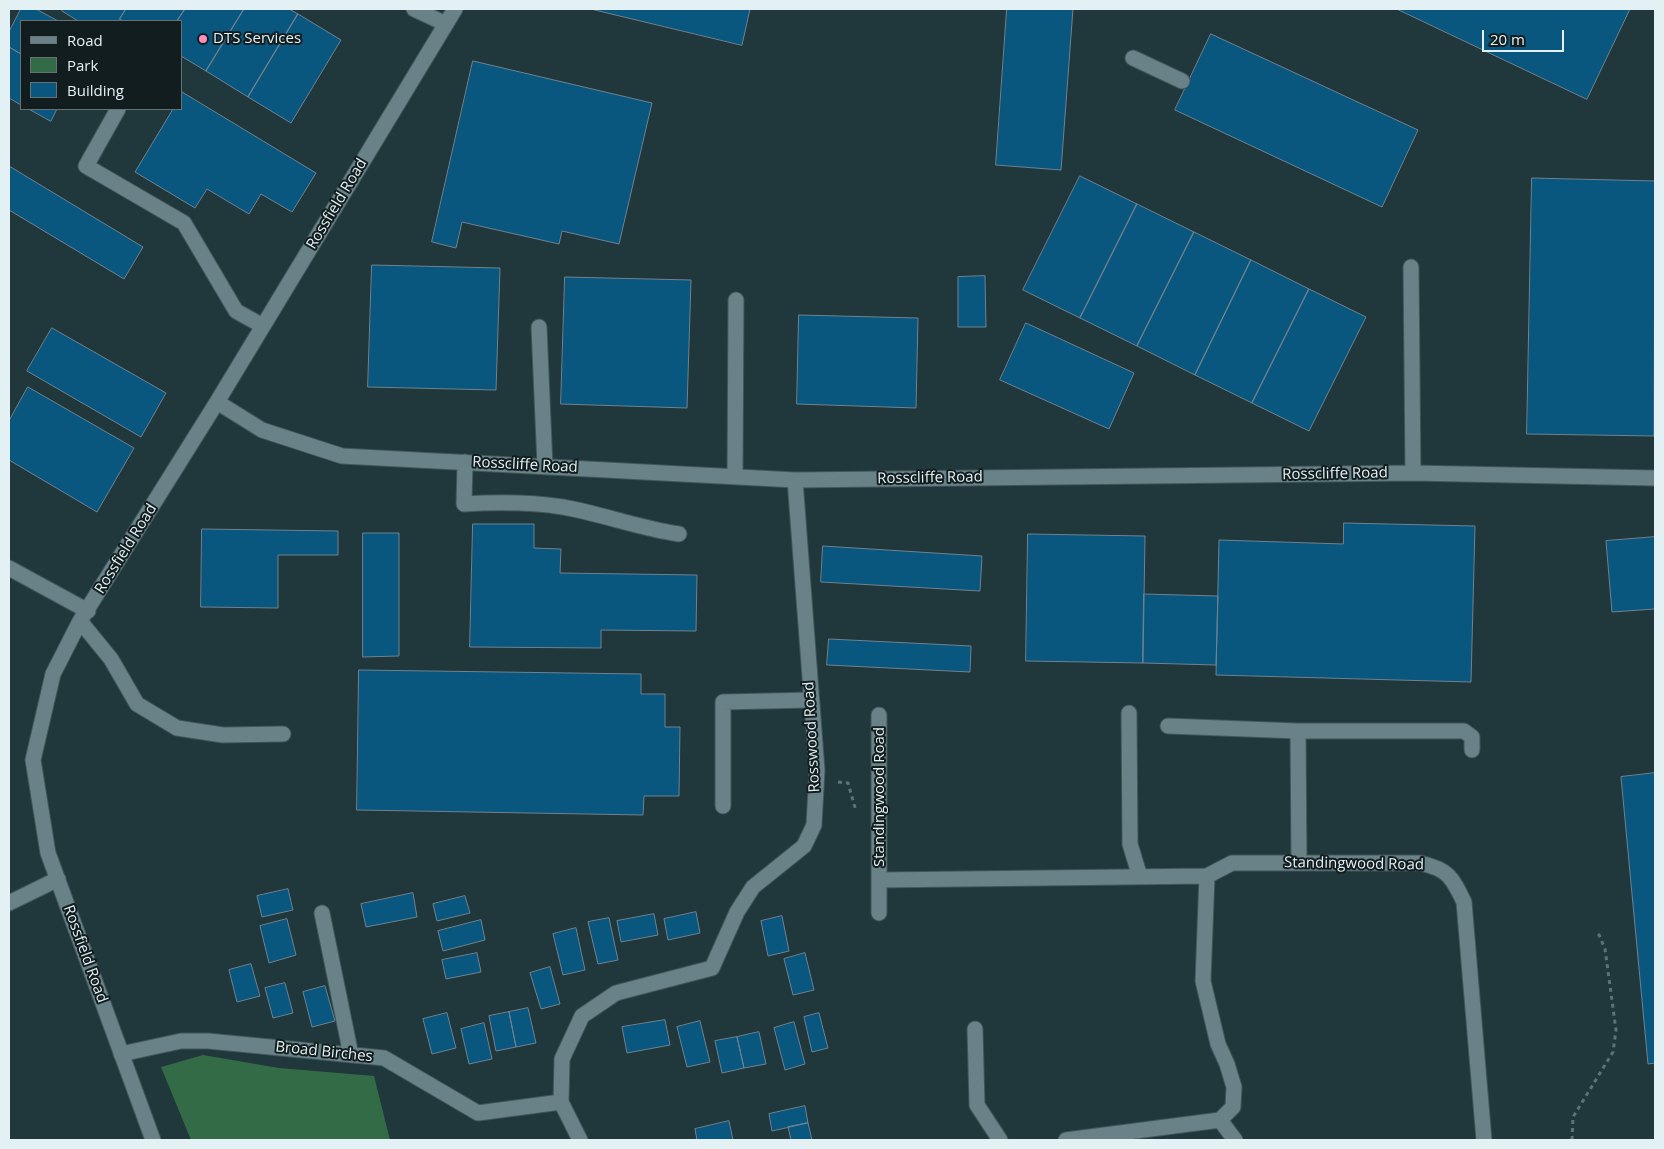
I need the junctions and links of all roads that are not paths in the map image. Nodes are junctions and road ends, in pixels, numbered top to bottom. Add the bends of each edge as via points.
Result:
1 (414, 9) edge
2 (455, 9) edge
3 (446, 24) junction
4 (1133, 58) dead end
5 (1182, 81) dead end
6 (117, 110) edge
7 (1411, 267) dead end
8 (736, 300) dead end
9 (263, 326) junction
10 (540, 327) dead end
11 (217, 402) junction
12 (465, 462) junction
13 (545, 466) junction
14 (1413, 473) junction
15 (735, 476) junction
16 (1655, 478) edge
17 (795, 480) junction
18 (679, 534) dead end
19 (9, 568) edge
20 (84, 616) junction
21 (811, 700) junction
22 (1129, 713) dead end
23 (880, 715) dead end
24 (1168, 726) dead end
25 (1298, 731) junction
26 (283, 734) dead end
27 (1472, 750) dead end
28 (723, 806) dead end
29 (1299, 863) junction
30 (1207, 876) junction
31 (1140, 877) junction
32 (58, 879) junction
33 (880, 880) junction
34 (9, 903) edge
35 (322, 913) dead end
36 (879, 913) dead end
37 (975, 1030) dead end
38 (121, 1054) junction
39 (351, 1055) junction
40 (561, 1102) junction
41 (1220, 1120) junction
42 (153, 1140) edge
43 (580, 1140) edge
44 (1000, 1140) edge
45 (1066, 1140) edge
46 (1235, 1140) edge
47 (1484, 1140) edge

1 - 3 street
2 - 3 street, Rossfield Road
3 - 9 street, Rossfield Road
4 - 5 street
6 - 9 street via 86,166 184,223 236,311
7 - 14 street
8 - 15 street
9 - 11 street, Rossfield Road
10 - 13 street
11 - 12 street, Rosscliffe Road via 262,430 342,456
11 - 20 street, Rossfield Road
12 - 13 street, Rosscliffe Road
12 - 18 street via 464,504 527,504 564,508
13 - 15 street, Rosscliffe Road
14 - 16 street, Rosscliffe Road
14 - 17 street, Rosscliffe Road
15 - 17 street, Rosscliffe Road
17 - 21 street, Rosswood Road
19 - 20 street
20 - 26 street via 138,704 177,728 223,735
20 - 32 street, Rossfield Road via 53,674 33,760 48,853
21 - 28 street via 723,702
21 - 40 street, Rosswood Road via 816,780 814,825 804,846 753,887 737,912 712,968 616,993 582,1016 562,1059
22 - 31 street via 1130,844
23 - 33 street, Standingwood Road
24 - 25 street
25 - 27 street via 1464,731 1472,737
25 - 29 street
29 - 30 street, Standingwood Road via 1232,863
29 - 47 street, Standingwood Road via 1420,863 1438,867 1452,878 1464,902
30 - 31 street, Standingwood Road
30 - 41 street via 1203,981 1218,1044 1234,1087 1233,1107
31 - 33 street, Standingwood Road
32 - 34 street
32 - 38 street, Rossfield Road
33 - 36 street, Standingwood Road
35 - 39 street
37 - 44 street via 977,1105
38 - 39 street, Broad Birches via 181,1041 208,1041
38 - 42 street, Rossfield Road
39 - 40 street, Broad Birches via 384,1058 478,1113
40 - 43 street
41 - 45 street
41 - 46 street

